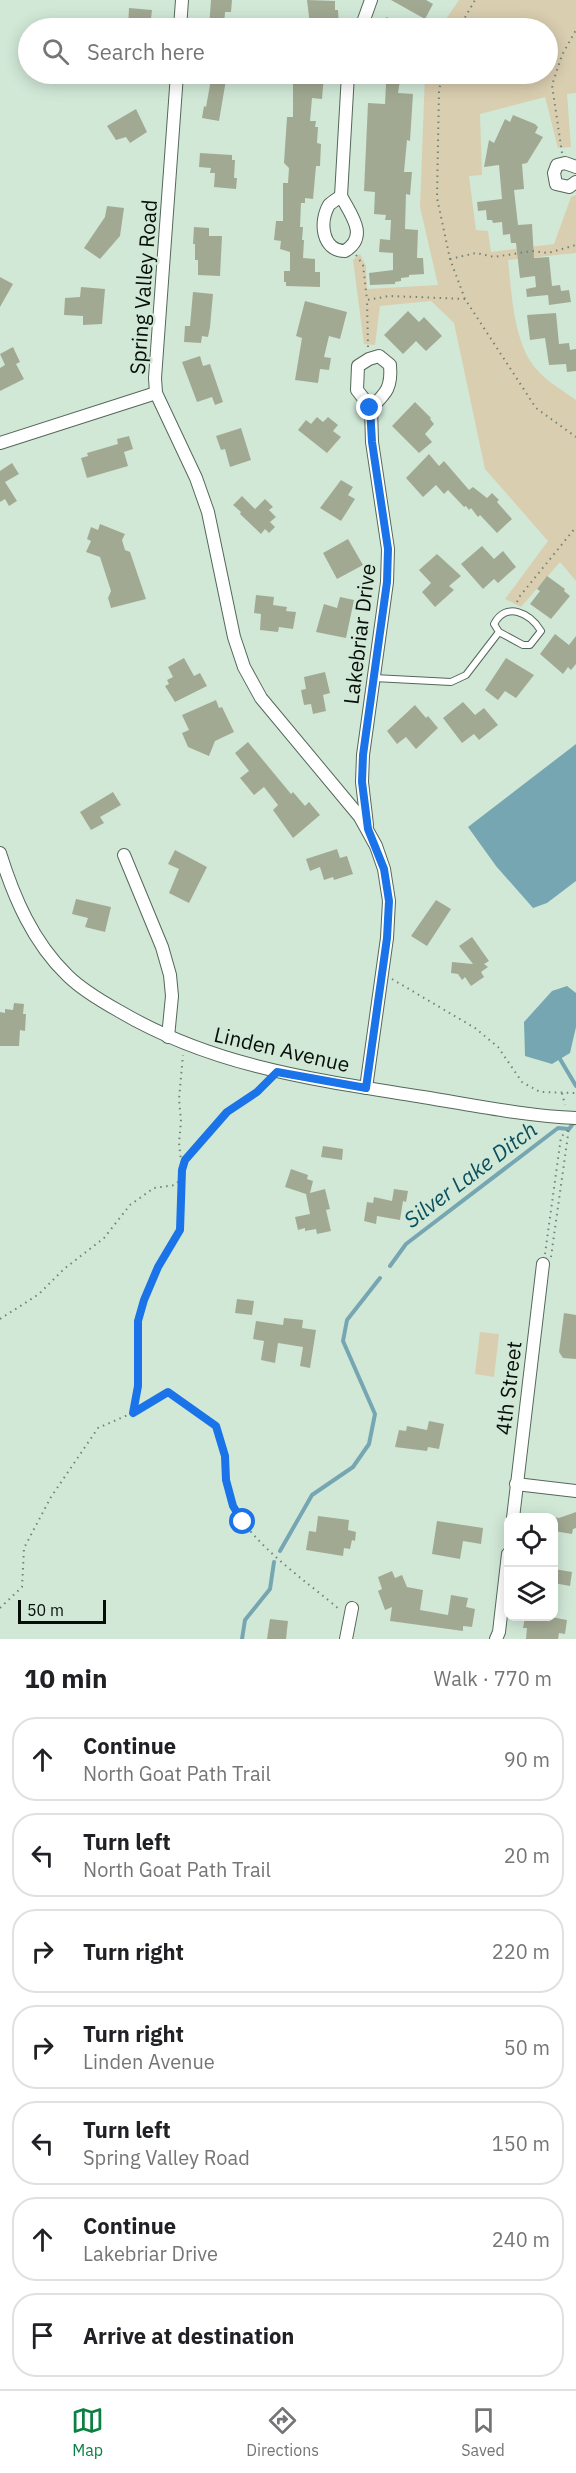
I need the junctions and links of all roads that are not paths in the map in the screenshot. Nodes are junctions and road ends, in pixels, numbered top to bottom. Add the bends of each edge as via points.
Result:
1 (182, 0) edge
2 (371, 0) edge
3 (181, 18) edge
4 (365, 18) edge
5 (176, 84) edge
6 (347, 84) edge
7 (570, 165) edge
8 (576, 182) edge
9 (341, 196) junction
10 (156, 393) junction
11 (370, 408) junction
12 (0, 443) edge
13 (499, 632) junction
14 (374, 678) junction
15 (368, 829) junction
16 (0, 853) edge
17 (124, 855) dead end
18 (168, 1037) junction
19 (366, 1088) junction
20 (572, 1123) edge
21 (543, 1264) road end
22 (516, 1484) junction
23 (576, 1491) edge
24 (513, 1513) edge
25 (506, 1567) edge
26 (351, 1614) road end
27 (346, 1639) edge
28 (496, 1639) edge

1 - 3 street
2 - 4 street
5 - 10 street, Spring Valley Road
6 - 9 street
7 - 8 street via 557,165 555,184 569,187
9 - 9 street via 330,204 324,222 328,244 336,251 351,248 359,231
10 - 12 street
10 - 15 street, Spring Valley Road via 208,512 244,667 261,698
11 - 11 street, Lakebriar Drive via 386,393 391,380 390,365 379,356 358,366 357,390
11 - 14 street, Lakebriar Drive via 388,549
13 - 13 lane via 530,645 541,631 537,624 514,610 498,617 494,624
13 - 14 lane via 465,675 451,681
14 - 15 street, Lakebriar Drive via 363,755
15 - 19 street, Spring Valley Road via 384,869 389,901
16 - 18 street, Linden Avenue via 15,898 47,954 79,985
17 - 18 street via 170,975
18 - 19 street, Linden Avenue via 214,1056
19 - 20 street, Linden Avenue
21 - 22 street, 4th Street
22 - 23 street
22 - 24 street, 4th Street
25 - 28 street
26 - 27 street

